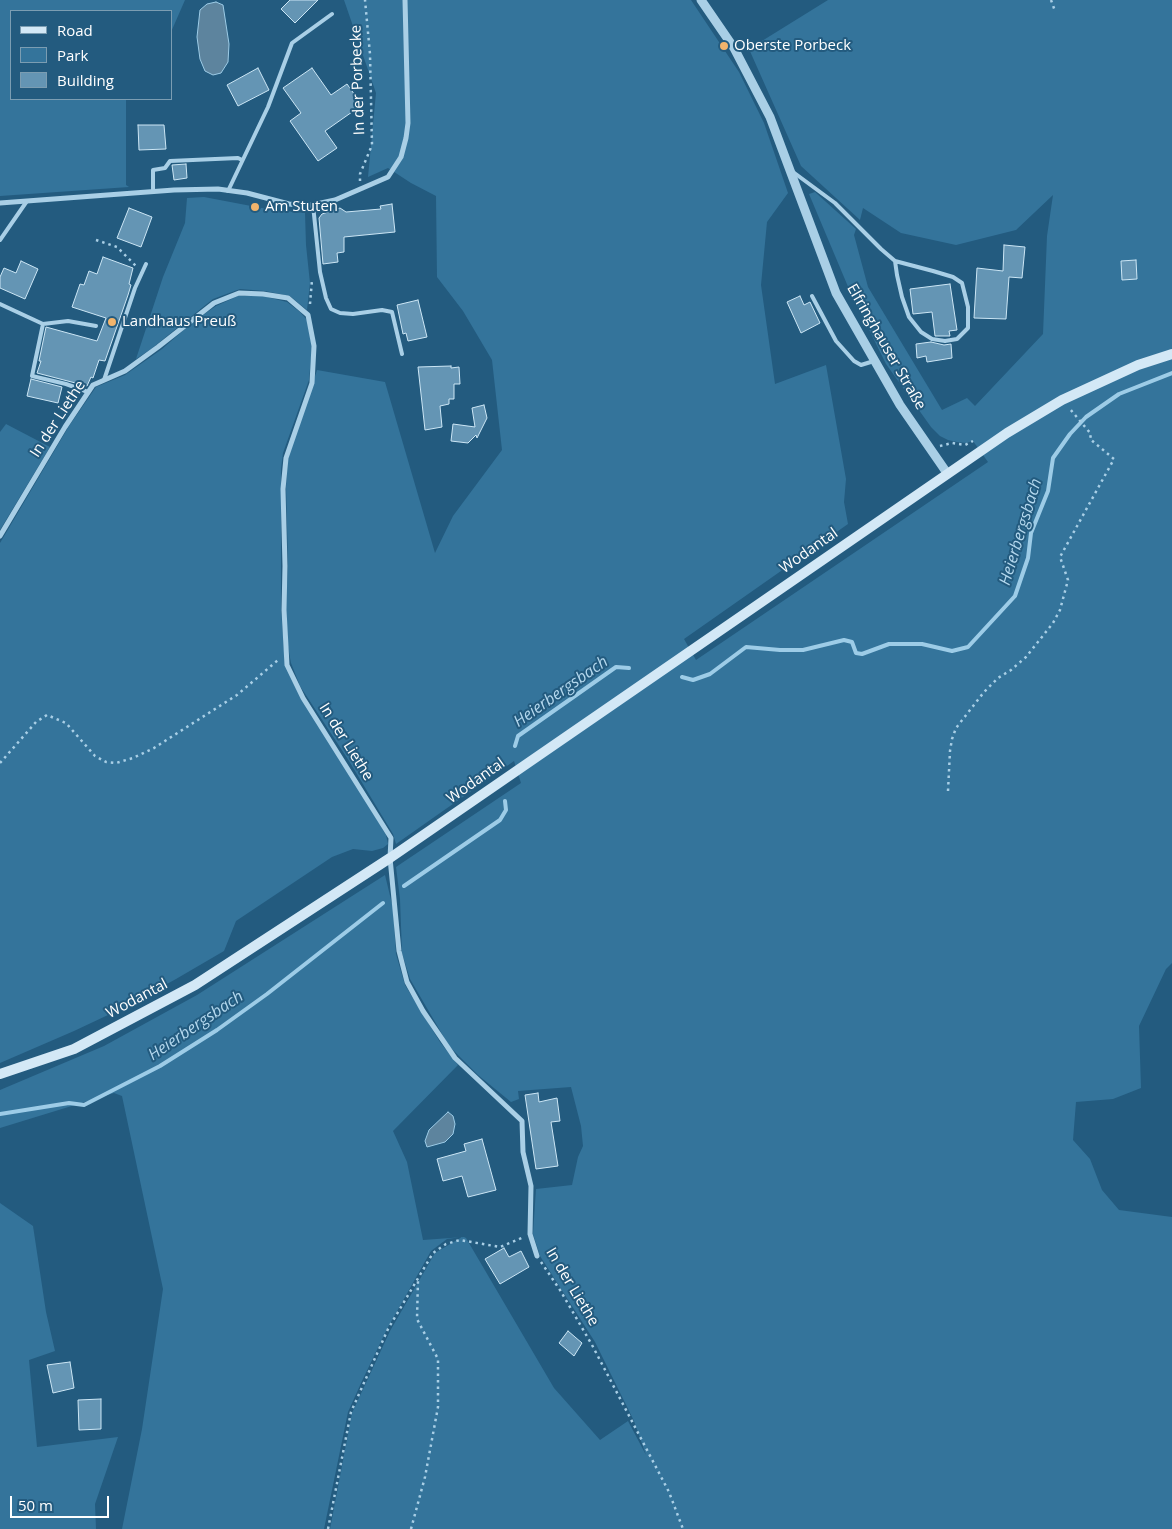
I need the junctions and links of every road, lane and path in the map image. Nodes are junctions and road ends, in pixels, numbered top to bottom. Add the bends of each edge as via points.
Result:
1 (366, 0) edge
2 (405, 0) edge
3 (701, 0) edge
4 (1051, 0) edge
5 (1055, 12) dead end
6 (332, 14) dead end
7 (242, 160) junction
8 (791, 171) junction
9 (361, 188) junction
10 (228, 191) junction
11 (153, 192) junction
12 (28, 201) junction
13 (0, 203) edge
14 (313, 205) junction
15 (0, 240) edge
16 (96, 240) dead end
17 (895, 261) junction
18 (146, 264) dead end
19 (142, 272) junction
20 (812, 296) dead end
21 (0, 304) edge
22 (43, 324) junction
23 (96, 326) dead end
24 (402, 354) dead end
25 (1172, 354) edge
26 (874, 361) junction
27 (104, 380) junction
28 (88, 392) junction
29 (1062, 400) junction
30 (947, 473) junction
31 (0, 536) edge
32 (286, 652) junction
33 (0, 763) edge
34 (948, 791) dead end
35 (390, 858) junction
36 (0, 1074) edge
37 (530, 1234) junction
38 (537, 1256) joint
39 (418, 1278) junction
40 (328, 1529) edge
41 (411, 1529) edge
42 (682, 1529) edge

1 - 9 path, In der Porbecke via 372,145 360,174
2 - 9 street via 406,138 401,157 388,177
3 - 8 street, Elfringhauser Straße via 756,87
4 - 5 path
6 - 7 lane via 292,43 270,102
7 - 10 lane
7 - 11 lane via 170,161 165,168 153,170
8 - 17 lane via 835,203
8 - 26 street, Elfringhauser Straße via 836,293
9 - 14 street via 335,200
10 - 11 street
10 - 14 street via 289,204
11 - 12 street
12 - 13 street
12 - 15 lane
14 - 24 lane via 320,272 331,309 353,314 382,310 392,312
16 - 19 path via 117,247
17 - 17 lane via 909,317 921,332 932,339 957,339 968,328 968,307 962,283 933,270
18 - 19 lane
19 - 27 lane
20 - 26 lane via 836,341 854,361 861,365
21 - 22 lane
22 - 23 lane via 68,321
22 - 28 lane via 32,376
25 - 29 main road via 1138,365
26 - 30 street, Elfringhauser Straße
27 - 28 street, In der Liethe via 93,384
27 - 32 street, In der Liethe via 152,352 214,303 239,293 288,298 308,315 314,346 312,384 286,458 283,489
28 - 31 street, In der Liethe
29 - 30 main road
29 - 34 path via 1091,434 1090,439 1114,459 1060,557 1068,580 1060,610 1026,657 984,692 956,728 951,745
30 - 35 main road, Wodantal
32 - 33 path via 237,695 133,758 106,762 95,756 66,723 47,715 36,722
32 - 35 street, In der Liethe via 287,665 303,698 391,838
35 - 36 main road, Wodantal via 195,985 74,1049
35 - 37 street, In der Liethe via 399,951 407,982 455,1058 522,1121 523,1152 532,1186
37 - 38 street, In der Liethe
37 - 39 path via 500,1247 460,1240 446,1244 433,1253
38 - 42 path, In der Liethe via 592,1345 669,1492
39 - 40 path via 388,1329 351,1412
39 - 41 path via 417,1318 438,1359 438,1407

